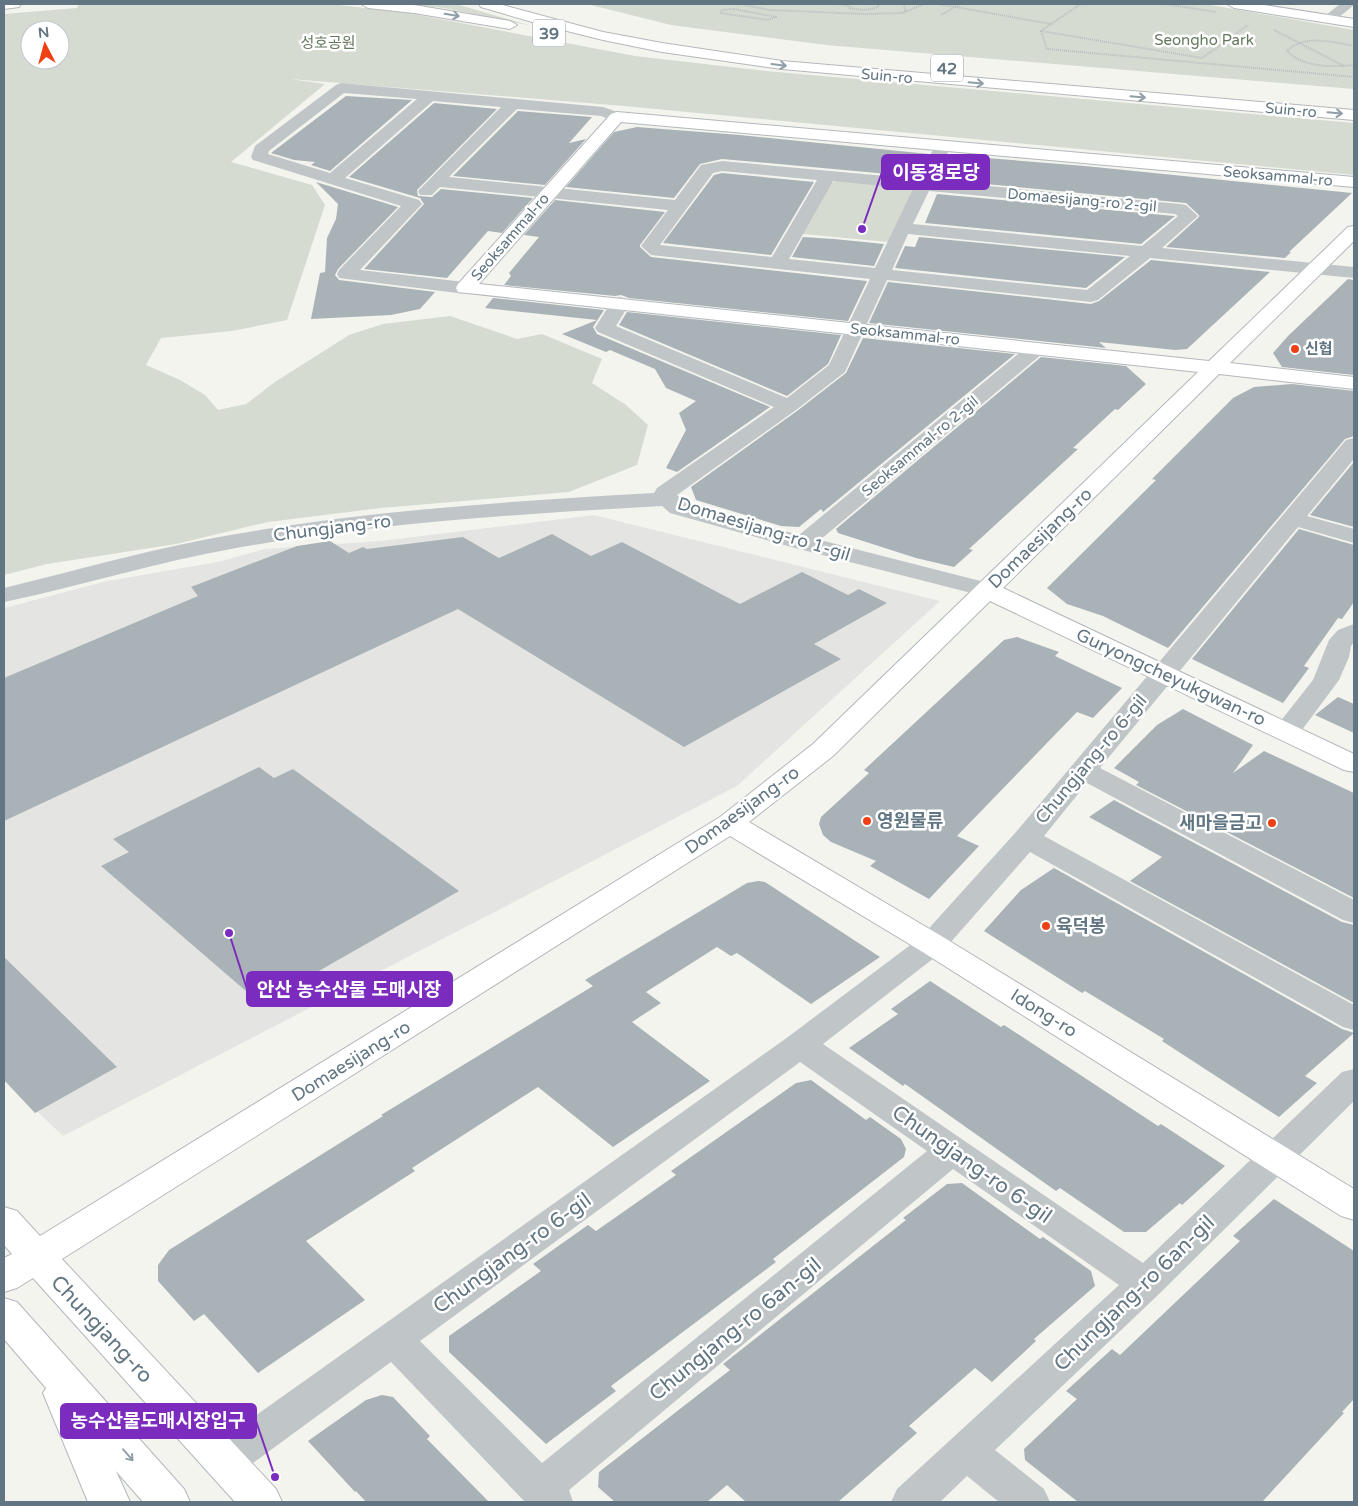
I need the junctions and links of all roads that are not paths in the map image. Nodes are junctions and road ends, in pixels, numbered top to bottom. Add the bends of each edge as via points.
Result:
1 (14, 4) edge
2 (368, 4) edge
3 (486, 4) edge
4 (1234, 4) edge
5 (1348, 4) edge
6 (4, 5) edge
7 (1328, 19) junction
8 (1354, 23) edge
9 (689, 37) dead end
10 (731, 59) junction
11 (430, 96) junction
12 (1354, 101) edge
13 (514, 103) junction
14 (1354, 115) edge
15 (617, 116) junction
16 (943, 146) junction
17 (828, 176) junction
18 (332, 180) junction
19 (435, 181) junction
20 (1354, 182) edge
21 (923, 185) junction
22 (548, 193) junction
23 (413, 204) junction
24 (681, 206) junction
25 (902, 228) junction
26 (1354, 232) edge
27 (1146, 252) junction
28 (777, 264) junction
29 (1315, 269) junction
30 (1354, 273) edge
31 (881, 275) junction
32 (465, 288) junction
33 (620, 303) junction
34 (856, 329) junction
35 (1036, 349) junction
36 (1216, 368) junction
37 (1354, 382) edge
38 (789, 406) junction
39 (1354, 445) edge
40 (666, 499) junction
41 (1293, 519) junction
42 (1354, 536) edge
43 (803, 544) junction
44 (987, 590) junction
45 (4, 596) edge
46 (1354, 632) edge
47 (1163, 673) junction
48 (1286, 732) junction
49 (1354, 764) edge
50 (1083, 770) junction
51 (730, 823) junction
52 (1026, 838) junction
53 (1354, 913) edge
54 (932, 944) junction
55 (1354, 1019) edge
56 (800, 1045) junction
57 (1354, 1081) edge
58 (952, 1150) junction
59 (1277, 1157) junction
60 (1354, 1206) edge
61 (4, 1221) edge
62 (37, 1258) junction
63 (4, 1278) edge
64 (1145, 1284) junction
65 (4, 1313) edge
66 (393, 1339) junction
67 (53, 1371) junction
68 (967, 1452) junction
69 (224, 1461) junction
70 (547, 1496) edge
71 (109, 1502) edge
72 (169, 1502) edge
73 (261, 1502) edge
74 (912, 1502) edge
75 (1029, 1502) edge

1 - 6 main road
2 -> 10 main road, 39 via 473,18 628,46
3 - 10 main road, Suin-ro / 42 via 579,30
4 - 7 main road
5 - 7 street
7 - 8 main road
9 - 12 main road, Suin-ro / 42 via 824,57
10 -> 14 main road, Suin-ro / 42 via 831,71
11 - 13 street
11 - 18 street
11 - 18 street via 341,88 261,150 259,157
13 - 15 street
13 - 19 street
15 - 16 main road, Seoksammal-ro
15 - 22 main road, Seoksammal-ro
16 - 20 main road, Seoksammal-ro
16 - 21 street, Domaesijang-ro 1-gil
17 - 21 street, Domaesijang-ro 2-gil
17 - 24 street, Domaesijang-ro 2-gil via 722,166 707,169
17 - 28 street
18 - 23 street
19 - 22 street
19 - 23 street
21 - 25 street, Domaesijang-ro 1-gil
21 - 27 street, Domaesijang-ro 2-gil via 1180,209 1189,216
22 - 24 street
22 - 32 main road, Seoksammal-ro
23 - 32 street via 346,274
24 - 28 street, Domaesijang-ro 2-gil via 650,246 657,251
25 - 27 street
25 - 31 street, Domaesijang-ro 1-gil
26 - 29 main road, Domaesijang-ro
27 - 29 street
27 - 31 street, Domaesijang-ro 2-gil via 1091,296
28 - 31 street, Domaesijang-ro 2-gil
29 - 30 street
29 - 36 main road, Domaesijang-ro
31 - 34 street, Domaesijang-ro 1-gil
32 - 33 main road, Seoksammal-ro
33 - 34 main road, Seoksammal-ro
33 - 38 street via 605,328
34 - 35 main road, Seoksammal-ro
34 - 38 street, Domaesijang-ro 1-gil via 838,368
35 - 36 main road, Seoksammal-ro
35 - 43 street, Seoksammal-ro 2-gil
36 - 37 main road, Seoksammal-ro
36 - 44 main road, Domaesijang-ro
38 - 40 street, Domaesijang-ro 1-gil via 665,493
39 - 41 street, Chungjang-ro 6-gil
40 - 43 street, Domaesijang-ro 1-gil via 678,508
40 - 45 street, Chungjang-ro via 448,514 310,529 157,557
41 - 42 street
41 - 47 street, Chungjang-ro 6-gil
43 - 44 street, Domaesijang-ro 1-gil
44 - 47 main road, Guryongcheyukgwan-ro
44 - 51 main road, Domaesijang-ro via 823,750
46 - 48 street via 1338,644 1328,678
47 - 48 main road, Guryongcheyukgwan-ro
47 - 50 street, Chungjang-ro 6-gil
48 - 49 main road, Guryongcheyukgwan-ro
50 - 52 street, Chungjang-ro 6-gil
50 - 53 street
51 - 54 main road, Idong-ro
51 - 62 main road, Domaesijang-ro
52 - 54 street, Chungjang-ro 6-gil
52 - 55 street
54 - 56 street, Chungjang-ro 6-gil
54 - 59 main road, Idong-ro
56 - 58 street, Chungjang-ro 6-gil
56 - 66 street, Chungjang-ro 6-gil
57 - 59 street, Chungjang-ro 6an-gil
58 - 64 street, Chungjang-ro 6-gil
58 - 70 street, Chungjang-ro 6an-gil
59 - 60 main road, Idong-ro
59 - 64 street, Chungjang-ro 6an-gil
61 - 62 main road, Chungjang-ro
62 - 63 main road, Domaesijang-ro
62 - 69 main road, Chungjang-ro
64 - 68 street, Chungjang-ro 6an-gil
65 - 67 main road
66 - 69 street, Chungjang-ro 6-gil
66 - 70 street, Chungjang-ro 6an-gil
67 - 71 main road
67 -> 72 main road
68 - 74 street, Chungjang-ro 6an-gil
68 - 75 street
69 - 73 main road, Chungjang-ro

